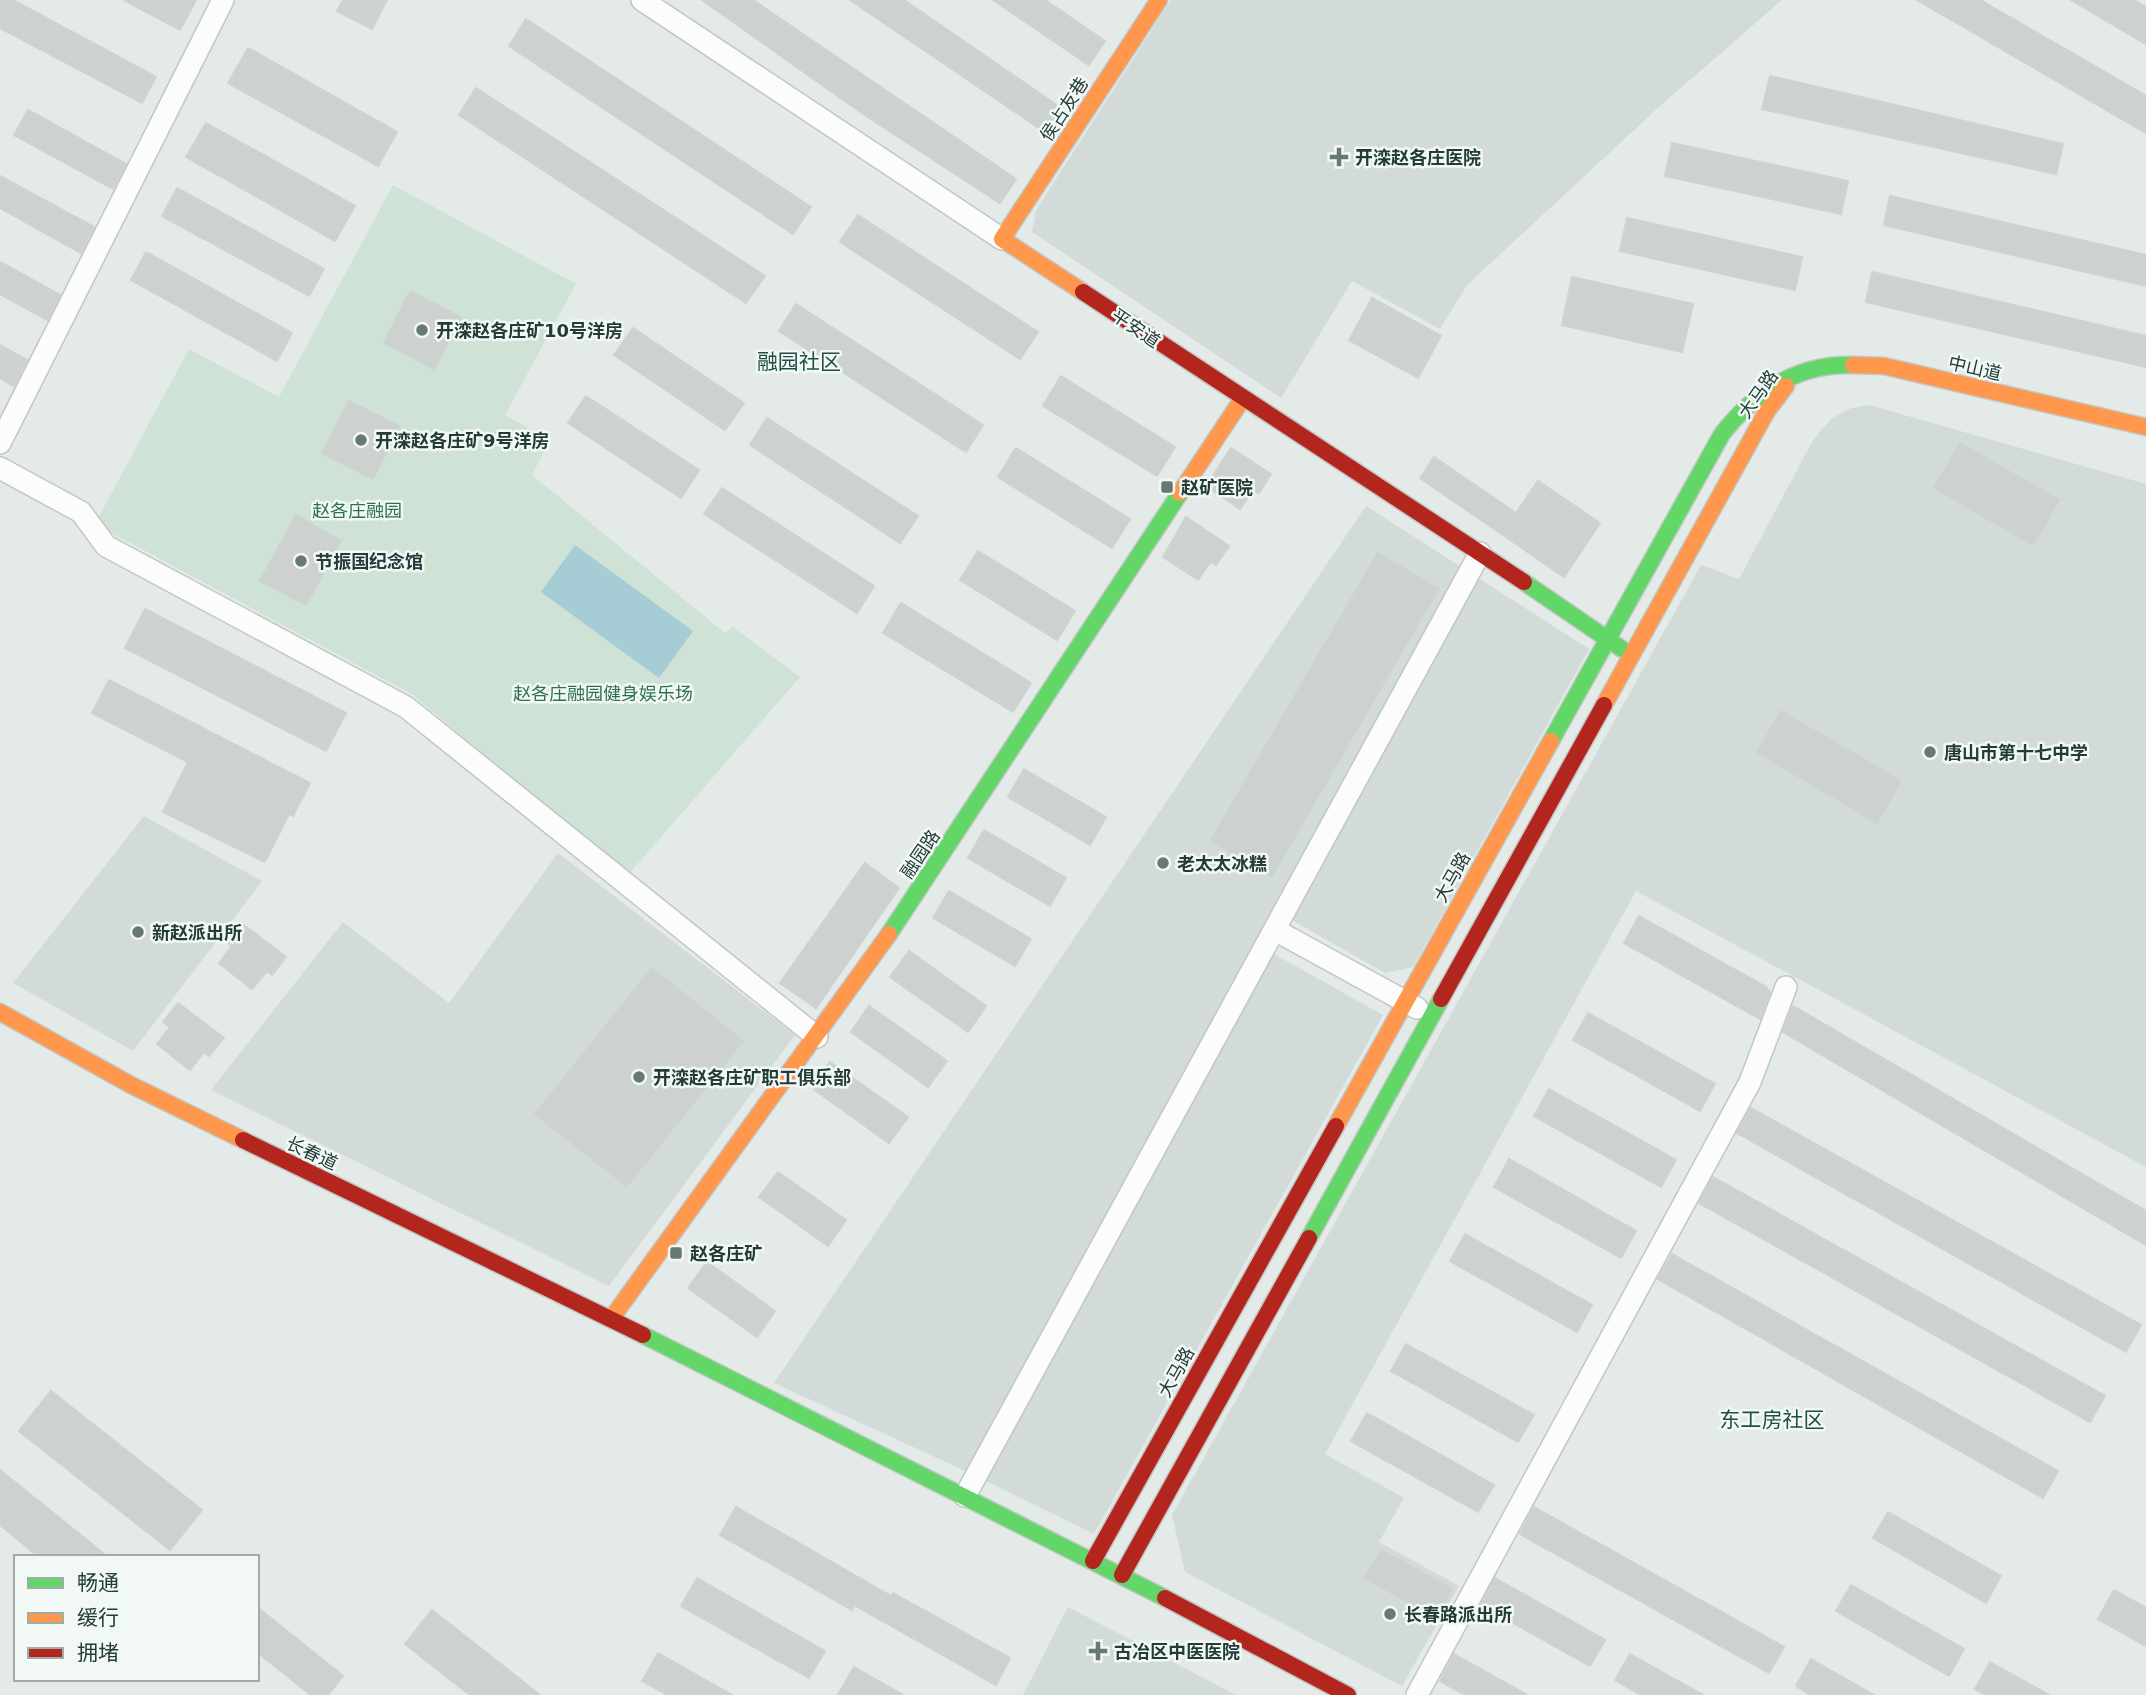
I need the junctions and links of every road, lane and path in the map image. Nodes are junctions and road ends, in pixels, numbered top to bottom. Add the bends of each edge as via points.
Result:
1 (223, 0) edge
2 (642, 0) edge
3 (1159, 0) edge
4 (1002, 239) junction
5 (1795, 375) junction
6 (1243, 398) junction
7 (2146, 427) edge
8 (0, 443) edge
9 (0, 468) edge
10 (1480, 553) junction
11 (1608, 636) junction
12 (1630, 656) junction
13 (1275, 930) junction
14 (1786, 987) dead end
15 (1405, 1001) junction
16 (0, 1012) edge
17 (1431, 1016) junction
18 (817, 1037) junction
19 (611, 1319) junction
20 (965, 1496) junction
21 (1093, 1560) junction
22 (1122, 1575) junction
23 (1348, 1695) edge
24 (1417, 1695) edge

1 - 8 street
2 - 4 street, 平安道
3 - 4 street, 侯占友巷
4 - 6 street, 平安道
5 - 7 street, 中山道 via 1828,364 1884,366
5 - 11 street, 大马路 via 1770,386 1744,406 1722,434
5 - 12 street, 大马路 via 1767,411
6 - 10 street, 平安道
6 - 18 street, 融园路 via 940,860
9 - 18 street via 81,512 106,546 406,707
10 - 11 street, 平安道
10 - 13 street
11 - 12 street, 平安道
11 - 15 street, 大马路
12 - 17 street, 大马路
13 - 15 street
13 - 20 street
14 - 24 street via 1750,1082
15 - 17 street
15 - 21 street, 大马路
16 - 19 street, 长春道 via 131,1086
17 - 22 street, 大马路
18 - 19 street, 融园路
19 - 20 street, 长春道
20 - 21 street, 长春道
21 - 22 street, 长春道
22 - 23 street, 长春道

